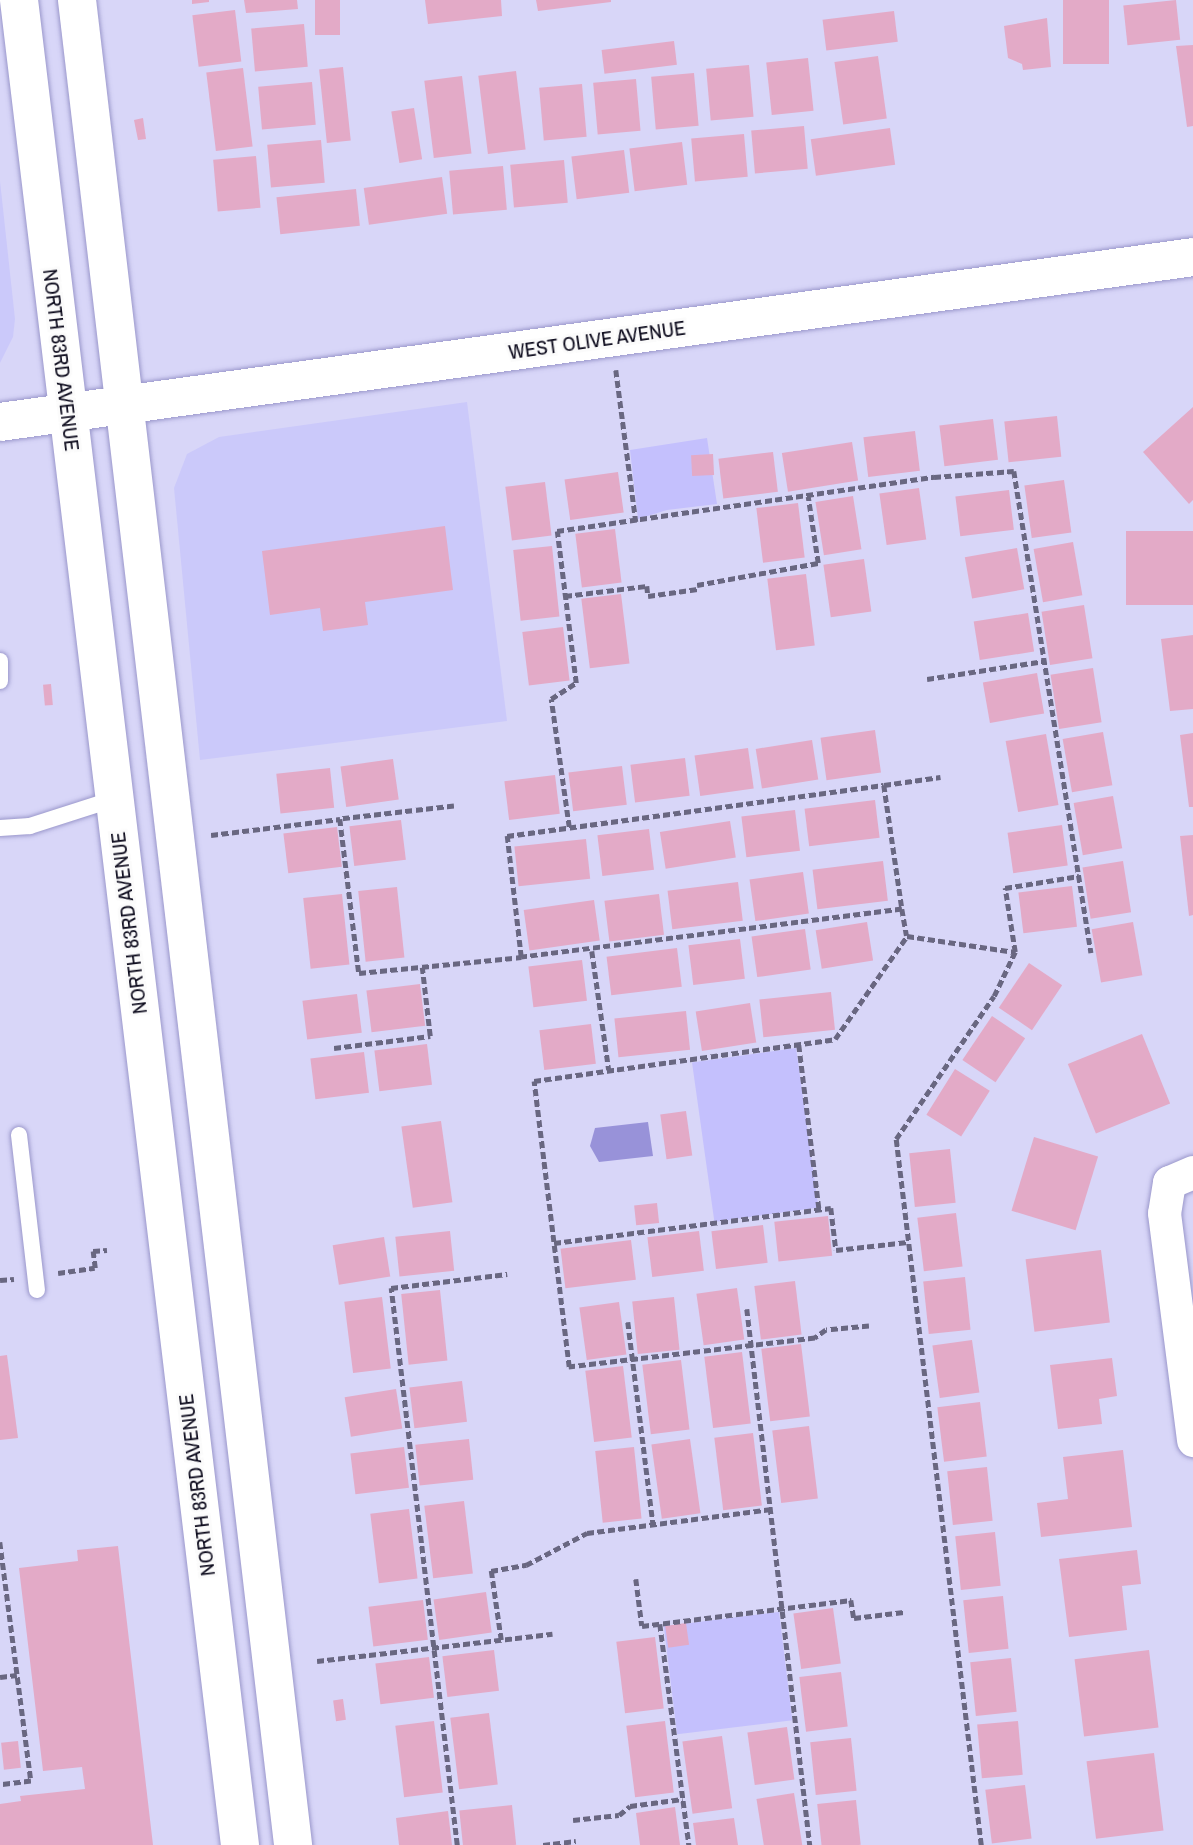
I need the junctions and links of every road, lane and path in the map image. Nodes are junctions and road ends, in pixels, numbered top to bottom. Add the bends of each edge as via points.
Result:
1 (19, 0) edge
2 (77, 0) edge
3 (1193, 257) edge
4 (611, 338) junction
5 (122, 405) junction
6 (67, 412) junction
7 (0, 422) edge
8 (808, 497) junction
9 (636, 522) junction
10 (565, 596) junction
11 (0, 661) edge
12 (1045, 661) junction
13 (927, 679) dead end
14 (0, 681) edge
15 (940, 777) dead end
16 (884, 785) junction
17 (114, 799) junction
18 (454, 806) dead end
19 (340, 819) junction
20 (569, 827) junction
21 (0, 828) edge
22 (211, 835) dead end
23 (1079, 876) junction
24 (902, 909) junction
25 (907, 936) junction
26 (592, 951) junction
27 (1015, 952) junction
28 (1091, 953) dead end
29 (521, 957) junction
30 (422, 967) junction
31 (799, 1045) junction
32 (334, 1048) dead end
33 (609, 1070) junction
34 (19, 1135) dead end
35 (214, 1171) junction
36 (160, 1177) junction
37 (1181, 1177) edge
38 (819, 1209) junction
39 (218, 1210) junction
40 (164, 1216) junction
41 (908, 1242) junction
42 (554, 1244) junction
43 (507, 1274) dead end
44 (37, 1290) dead end
45 (747, 1309) dead end
46 (628, 1322) dead end
47 (869, 1326) dead end
48 (752, 1345) junction
49 (632, 1360) junction
50 (1193, 1440) edge
51 (771, 1509) junction
52 (653, 1524) junction
53 (0, 1542) edge
54 (636, 1579) dead end
55 (783, 1609) junction
56 (904, 1612) dead end
57 (660, 1624) junction
58 (552, 1633) dead end
59 (501, 1640) junction
60 (434, 1649) junction
61 (317, 1661) dead end
62 (17, 1675) junction
63 (0, 1677) edge
64 (0, 1785) edge
65 (683, 1799) junction
66 (573, 1820) dead end
67 (576, 1841) dead end
68 (240, 1845) edge
69 (293, 1845) edge
70 (457, 1845) edge
71 (543, 1845) edge
72 (689, 1845) edge
73 (810, 1845) edge
74 (981, 1845) edge

1 - 6 main road, NORTH 83RD AVENUE
2 - 5 main road
3 - 4 main road, WEST OLIVE AVENUE
4 - 5 main road, WEST OLIVE AVENUE
4 - 9 path
5 - 6 main road, WEST OLIVE AVENUE
5 - 35 main road
6 - 7 main road, WEST OLIVE AVENUE
6 - 17 main road, NORTH 83RD AVENUE
8 - 9 path via 672,513
8 - 10 path via 818,563 648,596 647,586
8 - 12 path via 934,477 1014,471
9 - 10 path via 556,531
10 - 20 path via 576,683 551,699
11 - 14 lane
12 - 13 path
12 - 23 path
15 - 16 path
16 - 20 path
16 - 24 path
17 - 21 lane via 30,826
17 - 36 main road, NORTH 83RD AVENUE
18 - 19 path
19 - 22 path
19 - 30 path via 359,973
20 - 29 path via 507,836
23 - 27 path via 1005,888
23 - 28 path
24 - 25 path
24 - 26 path
25 - 27 path
25 - 31 path via 835,1039
26 - 29 path
26 - 33 path
27 - 41 path via 994,996 896,1139
29 - 30 path
30 - 32 path via 430,1036
31 - 33 path
31 - 38 path
33 - 42 path via 534,1081
34 - 44 lane
35 - 36 main road
35 - 39 main road
36 - 40 main road, NORTH 83RD AVENUE
37 - 50 street via 1164,1213
38 - 41 path via 831,1208 836,1250
38 - 42 path
39 - 40 main road
39 - 69 main road
40 - 68 main road, NORTH 83RD AVENUE
41 - 74 path
42 - 49 path via 569,1367
43 - 60 path via 391,1288
45 - 48 path
46 - 49 path
47 - 48 path
48 - 49 path
48 - 51 path
49 - 52 path
51 - 52 path
51 - 55 path
52 - 59 path via 587,1533 526,1565 491,1571
53 - 62 path
54 - 57 path via 642,1626
55 - 56 path via 850,1600 853,1618
55 - 57 path
55 - 73 path
57 - 65 path
58 - 59 path
59 - 60 path
60 - 61 path
60 - 70 path
62 - 63 path
62 - 64 path via 31,1781
65 - 66 path via 630,1806 619,1815
65 - 72 path
67 - 71 path

